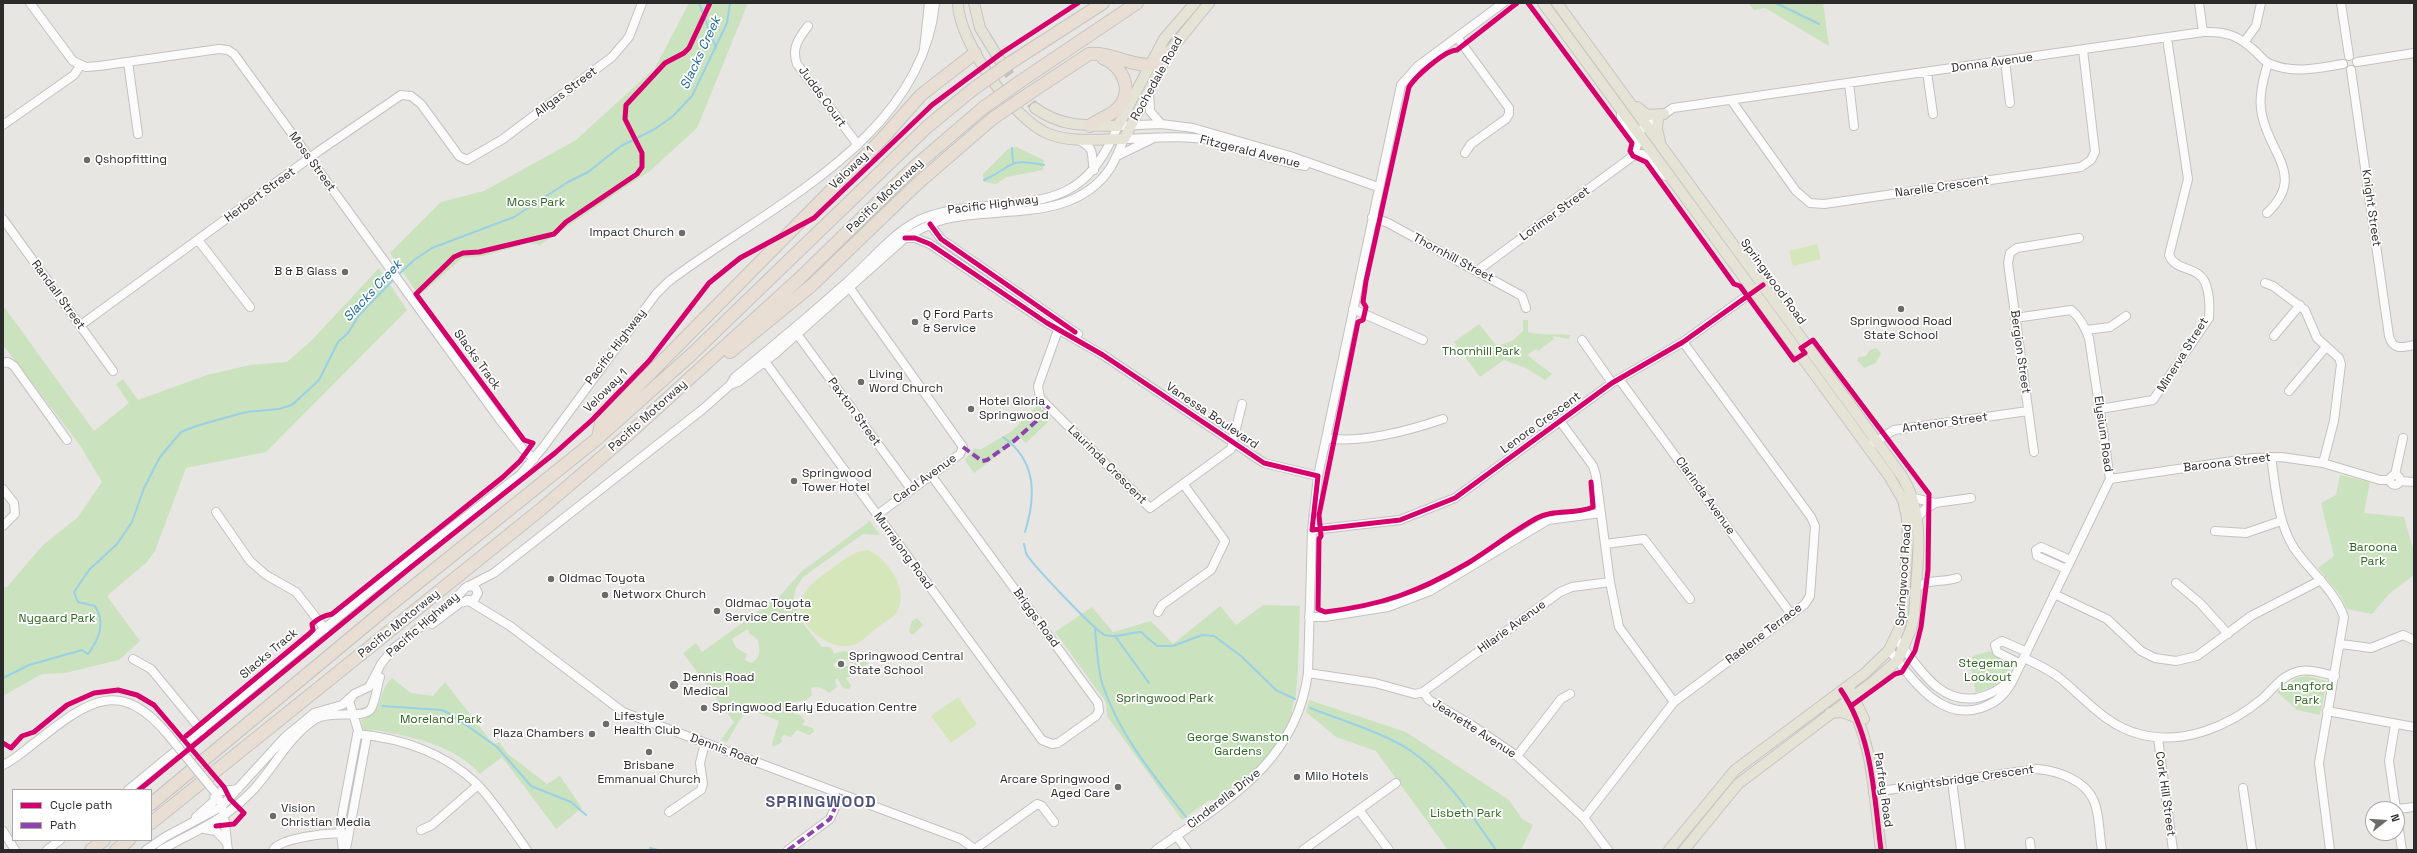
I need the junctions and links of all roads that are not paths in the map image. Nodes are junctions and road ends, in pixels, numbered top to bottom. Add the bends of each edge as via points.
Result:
1 (30, 3) edge
2 (642, 3) edge
3 (925, 3) edge
4 (958, 3) edge
5 (974, 3) edge
6 (1103, 3) edge
7 (1137, 3) edge
8 (1195, 3) edge
9 (1209, 3) edge
10 (1503, 3) edge
11 (1506, 3) edge
12 (1543, 3) edge
13 (1556, 3) edge
14 (2199, 3) edge
15 (2261, 3) edge
16 (2341, 3) edge
17 (1498, 6) edge
18 (932, 7) edge
19 (808, 26) dead end
20 (2203, 32) junction
21 (1457, 37) junction
22 (2167, 38) junction
23 (2245, 41) junction
24 (990, 47) junction
25 (2083, 50) junction
26 (1169, 52) junction
27 (974, 53) junction
28 (2414, 53) edge
29 (2349, 56) junction
30 (1119, 59) junction
31 (2005, 61) junction
32 (128, 62) junction
33 (2357, 62) junction
34 (1075, 63) junction
35 (2268, 63) junction
36 (2343, 64) junction
37 (1007, 65) junction
38 (1150, 65) junction
39 (80, 66) junction
40 (2351, 70) junction
41 (1927, 72) junction
42 (1849, 83) junction
43 (1149, 90) junction
44 (1134, 95) junction
45 (1626, 98) junction
46 (1730, 100) junction
47 (2010, 103) dead end
48 (1035, 108) tunnel mouth
49 (1621, 110) junction
50 (1933, 114) dead end
51 (1661, 116) junction
52 (1161, 124) junction
53 (3, 125) edge
54 (1090, 126) junction
55 (1118, 126) junction
56 (1131, 126) junction
57 (1647, 126) junction
58 (1854, 126) dead end
59 (1638, 133) junction
60 (138, 134) dead end
61 (1155, 138) junction
62 (1078, 139) junction
63 (1112, 139) junction
64 (1124, 139) junction
65 (858, 145) junction
66 (1663, 148) junction
67 (1465, 153) dead end
68 (1117, 156) junction
69 (1633, 156) junction
70 (310, 158) junction
71 (467, 160) joint
72 (1322, 169) junction
73 (1094, 170) junction
74 (1670, 177) junction
75 (1378, 187) junction
76 (2267, 213) dead end
77 (1372, 217) junction
78 (3, 218) edge
79 (926, 223) junction
80 (905, 238) junction
81 (2079, 238) dead end
82 (198, 240) junction
83 (930, 244) junction
84 (1477, 271) junction
85 (992, 281) junction
86 (2265, 283) dead end
87 (1763, 285) junction
88 (848, 286) junction
89 (1754, 292) junction
90 (2300, 305) junction
91 (250, 307) dead end
92 (1526, 308) dead end
93 (1353, 310) junction
94 (2126, 316) dead end
95 (2015, 318) junction
96 (81, 325) junction
97 (1058, 330) junction
98 (2086, 330) junction
99 (797, 334) junction
100 (2274, 336) dead end
101 (1423, 340) dead end
102 (1582, 340) dead end
103 (1683, 342) junction
104 (2414, 345) edge
105 (2326, 347) junction
106 (1103, 355) junction
107 (762, 359) junction
108 (5, 362) edge
109 (113, 371) dead end
110 (1616, 381) junction
111 (678, 389) junction
112 (2290, 391) dead end
113 (1242, 404) dead end
114 (2100, 409) junction
115 (2028, 411) junction
116 (1443, 419) dead end
117 (1560, 421) junction
118 (598, 438) junction
119 (1326, 438) junction
120 (2403, 438) dead end
121 (67, 440) dead end
122 (1877, 441) junction
123 (1232, 442) junction
124 (1867, 447) junction
125 (2034, 452) dead end
126 (2271, 457) junction
127 (534, 459) junction
128 (2323, 463) junction
129 (931, 475) junction
130 (1318, 476) junction
131 (2395, 478) junction
132 (2110, 479) junction
133 (2414, 482) edge
134 (1184, 485) junction
135 (3, 489) edge
136 (911, 489) junction
137 (1914, 498) junction
138 (1971, 498) dead end
139 (1935, 503) junction
140 (216, 512) dead end
141 (1601, 513) junction
142 (877, 515) junction
143 (1918, 517) junction
144 (2281, 520) junction
145 (3, 526) edge
146 (1312, 530) junction
147 (2215, 532) dead end
148 (1605, 544) junction
149 (2070, 560) junction
150 (1917, 567) junction
151 (2066, 569) junction
152 (494, 573) junction
153 (1957, 578) dead end
154 (1932, 580) junction
155 (2321, 580) junction
156 (1610, 582) junction
157 (2176, 583) dead end
158 (466, 588) junction
159 (1915, 589) junction
160 (478, 594) junction
161 (2054, 594) junction
162 (1690, 599) dead end
163 (469, 601) junction
164 (1158, 612) dead end
165 (492, 614) junction
166 (1791, 614) junction
167 (1309, 617) junction
168 (324, 629) junction
169 (2228, 634) junction
170 (1896, 638) junction
171 (2414, 640) edge
172 (2341, 644) junction
173 (1904, 648) junction
174 (1889, 650) junction
175 (2024, 658) junction
176 (133, 659) dead end
177 (1898, 660) junction
178 (2017, 672) junction
179 (1308, 673) junction
180 (2334, 676) junction
181 (1844, 688) junction
182 (1423, 692) junction
183 (1570, 694) dead end
184 (353, 695) junction
185 (1851, 698) junction
186 (1674, 702) junction
187 (2327, 711) junction
188 (353, 713) junction
189 (1830, 713) junction
190 (1858, 718) junction
191 (2395, 725) junction
192 (2414, 727) edge
193 (202, 731) junction
194 (358, 734) junction
195 (367, 736) junction
196 (2158, 738) junction
197 (1865, 739) junction
198 (704, 743) junction
199 (1047, 743) joint
200 (1518, 756) junction
201 (4, 765) edge
202 (1952, 781) junction
203 (1396, 783) dead end
204 (478, 785) junction
205 (2243, 788) dead end
206 (129, 789) edge
207 (238, 789) junction
208 (214, 792) junction
209 (1873, 792) junction
210 (841, 794) junction
211 (2395, 801) edge
212 (152, 803) edge
213 (221, 807) junction
214 (1359, 810) junction
215 (670, 812) dead end
216 (223, 817) junction
217 (1584, 818) junction
218 (152, 822) edge
219 (1054, 822) dead end
220 (186, 827) junction
221 (204, 829) junction
222 (421, 830) dead end
223 (3, 831) edge
224 (344, 834) junction
225 (1176, 835) junction
226 (59, 841) edge
227 (103, 841) edge
228 (128, 841) edge
229 (227, 846) edge
230 (975, 849) edge
231 (16, 850) edge
232 (47, 850) edge
233 (91, 850) edge
234 (116, 850) edge
235 (146, 850) edge
236 (161, 850) edge
237 (273, 850) edge
238 (344, 850) edge
239 (527, 850) edge
240 (788, 850) edge
241 (1156, 850) edge
242 (1187, 850) edge
243 (1303, 850) edge
244 (1388, 850) edge
245 (1608, 850) edge
246 (1669, 850) edge
247 (1684, 850) edge
248 (1881, 850) edge
249 (1961, 850) edge
250 (2102, 850) edge
251 (2173, 850) edge
252 (2252, 850) edge
253 (2330, 850) edge

1 - 39 street via 73,61
2 - 71 street, Allgas Street via 629,37 612,57 503,139
3 - 18 street
4 - 27 main road via 963,31
5 - 24 main road via 980,28
6 - 37 highway, Pacific Motorway
7 - 111 highway, Pacific Motorway, bridge via 983,108 924,159 800,278
8 - 38 main road, Rochedale Road via 1164,39
9 - 26 main road, Rochedale Road
10 - 17 street
11 - 17 street
12 - 49 main road, Springwood Road
13 - 45 main road, Springwood Road
14 - 20 street
15 - 23 street via 2256,26
16 - 29 street
17 - 21 street, Cinderella Drive
18 - 65 street, Pacific Highway via 929,41 904,92 885,117
19 - 65 street, Judds Court via 798,39 794,56 797,64
20 - 22 street, Donna Avenue
20 - 23 street, Donna Avenue via 2229,34
21 - 67 street via 1509,108 1506,119 1471,144
21 - 75 street, Cinderella Drive via 1418,66 1401,85
22 - 25 street, Donna Avenue
22 - 114 street, Minerva Street via 2188,179 2169,255 2177,265 2199,274 2205,281 2209,318 2153,400
23 - 35 street, Donna Avenue
24 - 27 main road
24 - 37 main road
25 - 31 street, Donna Avenue
25 - 46 street, Narelle Crescent via 2095,152 2092,160 2081,167 1824,204 1810,203 1796,191
26 - 38 highway
26 - 43 main road, Rochedale Road
27 - 62 main road via 1014,108 1026,120 1049,134
27 - 118 highway via 911,105 882,138 601,423
28 - 33 street
29 - 33 street
29 - 36 street
30 - 34 highway via 1099,52 1089,54
30 - 38 highway
30 - 44 highway via 1130,75
31 - 41 street, Donna Avenue
31 - 47 street
32 - 39 street, Moss Street
32 - 60 street
32 - 70 street, Moss Street via 219,49 231,52
33 - 40 street
34 - 54 highway via 1091,58 1105,58 1119,70 1126,81 1126,95 1120,107
34 - 111 highway, bridge via 992,119 917,184 811,286 693,384
35 - 36 street, Donna Avenue via 2298,70
35 - 76 street via 2262,82 2262,115 2285,172 2285,188 2279,202
36 - 40 street
37 - 118 highway, Pacific Motorway, bridge via 927,127 693,353
38 - 44 main road, Rochedale Road
39 - 53 street via 73,76
40 - 104 street, Knight Street via 2389,336 2393,345 2401,348
41 - 42 street, Donna Avenue
41 - 50 street
42 - 46 street, Donna Avenue
42 - 58 street
43 - 52 street via 1150,111
43 - 56 main road, Rochedale Road
44 - 55 main road, Rochedale Road
45 - 51 main road via 1644,114
45 - 57 main road, Springwood Road
46 - 51 street, Donna Avenue via 1673,108
48 - 54 main road via 1069,125
49 - 59 main road, Springwood Road
49 - 69 street via 1621,119 1637,145
51 - 57 street, Donna Avenue
51 - 66 main road via 1657,129
52 - 56 street, Fitzgerald Avenue
52 - 72 street, Fitzgerald Avenue via 1202,130 1290,156
54 - 55 main road
55 - 56 street, Fitzgerald Avenue
55 - 63 street, Pacific Highway
56 - 64 main road, Rochedale Road
57 - 59 street, Donna Avenue
57 - 66 main road, Springwood Road
59 - 74 main road, Springwood Road
61 - 64 street, Fitzgerald Avenue
61 - 68 street, Fitzgerald Avenue
61 - 72 street, Fitzgerald Avenue via 1179,137 1211,141 1286,163
62 - 63 main road
62 - 73 street via 1092,150
63 - 64 main road
63 - 73 street, Pacific Highway
64 - 68 street, Pacific Highway
65 - 127 street, Pacific Highway via 836,165 668,282 656,294
66 - 87 main road, Springwood Road
68 - 79 street, Pacific Highway via 1100,180 1068,202 1042,208
69 - 74 street via 1642,154 1663,175
69 - 84 street, Lorimer Street
70 - 71 street, Herbert Street via 401,95 410,96 421,104 459,156
70 - 82 street, Herbert Street
70 - 127 street, Moss Street via 500,420
72 - 75 street, Fitzgerald Avenue
73 - 79 street, Pacific Highway via 1074,188 1051,198 945,211
74 - 89 main road, Springwood Road
75 - 77 street, Cinderella Drive
77 - 84 street, Thornhill Street
77 - 93 street, Cinderella Drive
78 - 96 street, Randall Street
79 - 80 street, Pacific Highway
79 - 83 street
79 - 85 street, Vanessa Boulevard via 940,239
79 - 88 street, Pacific Highway via 908,226 889,241
80 - 83 street, Vanessa Boulevard via 915,238
80 - 88 street, Pacific Highway
81 - 95 street, Bergion Street via 2017,248 2010,253 2008,263
82 - 91 street
82 - 96 street, Herbert Street
83 - 85 street, Vanessa Boulevard
84 - 92 street, Thornhill Street via 1522,296
85 - 97 street, Vanessa Boulevard
85 - 106 street, Vanessa Boulevard via 1060,321
86 - 90 street
87 - 89 street, Lenore Crescent
87 - 122 main road, Springwood Road
88 - 99 street, Pacific Highway
88 - 107 street, Pacific Highway
88 - 129 street, Carol Avenue via 961,442 963,447 960,454
89 - 103 street, Lenore Crescent
89 - 124 main road, Springwood Road
90 - 100 street
90 - 105 street via 2306,310 2317,338
93 - 101 street
93 - 119 street, Cinderella Drive
94 - 98 street via 2110,327
95 - 98 street, Elysium Road via 2071,310 2077,314
95 - 115 street, Bergion Street
96 - 109 street, Randall Street
97 - 106 street, Vanessa Boulevard via 1069,333
97 - 134 street, Laurinda Crescent via 1038,386 1040,398 1146,506 1154,506
98 - 114 street, Elysium Road
99 - 107 street, Pacific Highway
99 - 136 street, Paxton Street
102 - 110 street, Clarinda Avenue
103 - 110 street, Lenore Crescent
103 - 166 street, Raelene Terrace via 1815,526 1810,596 1805,604
105 - 112 street
105 - 128 street via 2339,358 2340,364 2334,421
106 - 123 street, Vanessa Boulevard
107 - 142 street, Murrajong Road
107 - 152 street, Pacific Highway via 735,377 730,385
108 - 121 street via 14,366
110 - 117 street, Lenore Crescent
110 - 166 street, Clarinda Avenue
111 - 218 highway, Pacific Motorway via 540,510
113 - 123 street
114 - 132 street, Elysium Road
115 - 122 street, Antenor Street via 1894,430
115 - 125 street, Bergion Street
116 - 119 street via 1402,433
117 - 141 street via 1592,466
117 - 146 street, Lenore Crescent via 1454,498 1400,520
118 - 212 highway, Pacific Motorway via 371,621
119 - 130 street, Cinderella Drive
120 - 131 street
122 - 124 street, Antenor Street
122 - 137 main road, Springwood Road
123 - 130 street, Vanessa Boulevard via 1264,463
123 - 134 street, Laurinda Crescent via 1231,450
124 - 170 main road, Springwood Road via 1896,488 1907,518 1903,614
126 - 128 street, Baroona Street via 2302,458
126 - 132 street, Baroona Street
126 - 144 street
127 - 168 street, Pacific Highway via 512,481
128 - 131 street, Baroona Street via 2380,480
129 - 136 street, Carol Avenue
129 - 199 street, Briggs Road via 1098,703 1099,711 1096,716 1058,743
130 - 146 street, Cinderella Drive
131 - 133 street, Baroona Street
132 - 149 street, Elysium Road
134 - 164 street via 1225,541 1211,570 1162,605
135 - 145 street via 14,503 15,514
136 - 142 street, Carol Avenue
137 - 139 street
137 - 143 main road, Springwood Road
138 - 139 street
139 - 143 street
140 - 168 street via 250,561 266,575 296,592
141 - 148 street
141 - 167 street via 1548,520 1430,590 1388,607 1325,618
142 - 199 street, Murrajong Road via 1042,740
143 - 150 main road, Springwood Road
144 - 147 street via 2246,533
144 - 155 street via 2295,549
146 - 167 street, Cinderella Drive
148 - 156 street
148 - 162 street via 1644,539
149 - 151 street, Elysium Road
149 - 151 street via 2041,547 2036,550 2037,556
150 - 154 street via 1922,575
150 - 159 main road, Springwood Road
151 - 161 street, Elysium Road
152 - 158 street, Pacific Highway
152 - 160 street, Pacific Highway
153 - 154 street via 1949,581
154 - 159 street
155 - 169 street via 2251,616
155 - 172 street via 2336,598 2344,617
156 - 182 street, Hilarie Avenue via 1572,587 1560,592
156 - 186 street via 1619,627
157 - 169 street via 2204,607
158 - 160 street via 475,587
158 - 163 street via 463,596
158 - 184 street, Pacific Highway via 390,652 369,687
159 - 173 main road, Springwood Road via 1914,616
160 - 163 street via 474,600
160 - 165 street, Dennis Road
161 - 169 street via 2107,619 2141,651 2167,660 2185,660 2197,656
161 - 175 street, Elysium Road
163 - 165 street, Dennis Road
163 - 188 street, Pacific Highway via 457,605 396,652 382,670 371,708 363,714
165 - 198 street, Dennis Road via 623,712
166 - 186 street, Raelene Terrace
167 - 179 street, Cinderella Drive
168 - 193 street, Pacific Highway
170 - 173 street, Elysium Road
170 - 174 main road, Springwood Road
171 - 172 street via 2403,635 2370,648
172 - 180 street
173 - 177 main road, Springwood Road
173 - 178 street, Elysium Road via 1934,686 1961,698 1989,694 2006,684
174 - 177 street, Elysium Road
174 - 181 main road, Springwood Road via 1881,660
175 - 178 street, Elysium Road
175 - 196 street via 2060,678 2094,710 2117,725 2138,734
176 - 193 street via 151,669
177 - 178 street, Elysium Road via 1928,696 1958,710 1978,709 2000,699
177 - 185 main road, Springwood Road
179 - 182 street, Jeanette Avenue via 1375,683 1415,694
179 - 225 street, Cinderella Drive via 1296,720 1271,760 1246,783
180 - 187 street
180 - 196 street via 2306,670 2295,672 2282,679 2243,714 2221,725 2179,736
181 - 185 main road, Parfrey Road
181 - 246 main road, Springwood Road via 1735,770
182 - 200 street, Jeanette Avenue via 1429,700
183 - 200 street via 1561,699
184 - 188 street via 349,703
184 - 207 street, Pacific Highway via 343,704 309,716 271,751
185 - 189 main road, Springwood Road
185 - 190 main road, Parfrey Road
185 - 197 main road, Parfrey Road via 1864,717
186 - 217 street, Raelene Terrace
187 - 191 street
187 - 253 street via 2319,763
188 - 194 street
188 - 216 street, Pacific Highway via 327,714 312,722 289,742 255,788
189 - 190 main road via 1842,712
189 - 247 main road, Springwood Road via 1738,784
190 - 197 main road, Parfrey Road
191 - 192 street
191 - 211 street via 2390,761
193 - 206 street, Pacific Highway
194 - 195 street
194 - 224 street
195 - 204 street via 434,754
195 - 224 street
196 - 251 street, Cork Hill Street
197 - 209 main road, Parfrey Road
198 - 210 street, Dennis Road
198 - 215 street via 700,763 704,784 701,790
200 - 217 street, Jeanette Avenue
201 - 208 street, bridge via 76,711 92,703 110,700 128,702 156,720
202 - 209 street, Knightsbridge Crescent
202 - 249 street
202 - 250 street, Knightsbridge Crescent via 2038,769 2058,771 2081,785 2094,801
203 - 214 street
204 - 222 street via 432,825
204 - 239 street
205 - 252 street
207 - 208 street
207 - 213 street, Pacific Highway
208 - 213 street
208 - 220 street via 214,801 199,816 187,822
209 - 248 main road, Parfrey Road
210 - 230 street, Dennis Road via 961,839
210 - 240 street via 830,819
213 - 216 street
213 - 220 street, Pacific Highway
214 - 243 street
214 - 244 street
216 - 221 street, Pacific Highway
216 - 229 street
217 - 245 street, Jeanette Avenue
219 - 230 street via 1042,806 1037,804
220 - 235 street, Pacific Highway
221 - 229 street via 216,831
221 - 236 street, Pacific Highway
223 - 231 street
224 - 237 street via 286,841 276,845
224 - 238 street
225 - 241 street, Cinderella Drive
225 - 242 street
226 - 232 street
227 - 233 highway
228 - 234 highway

